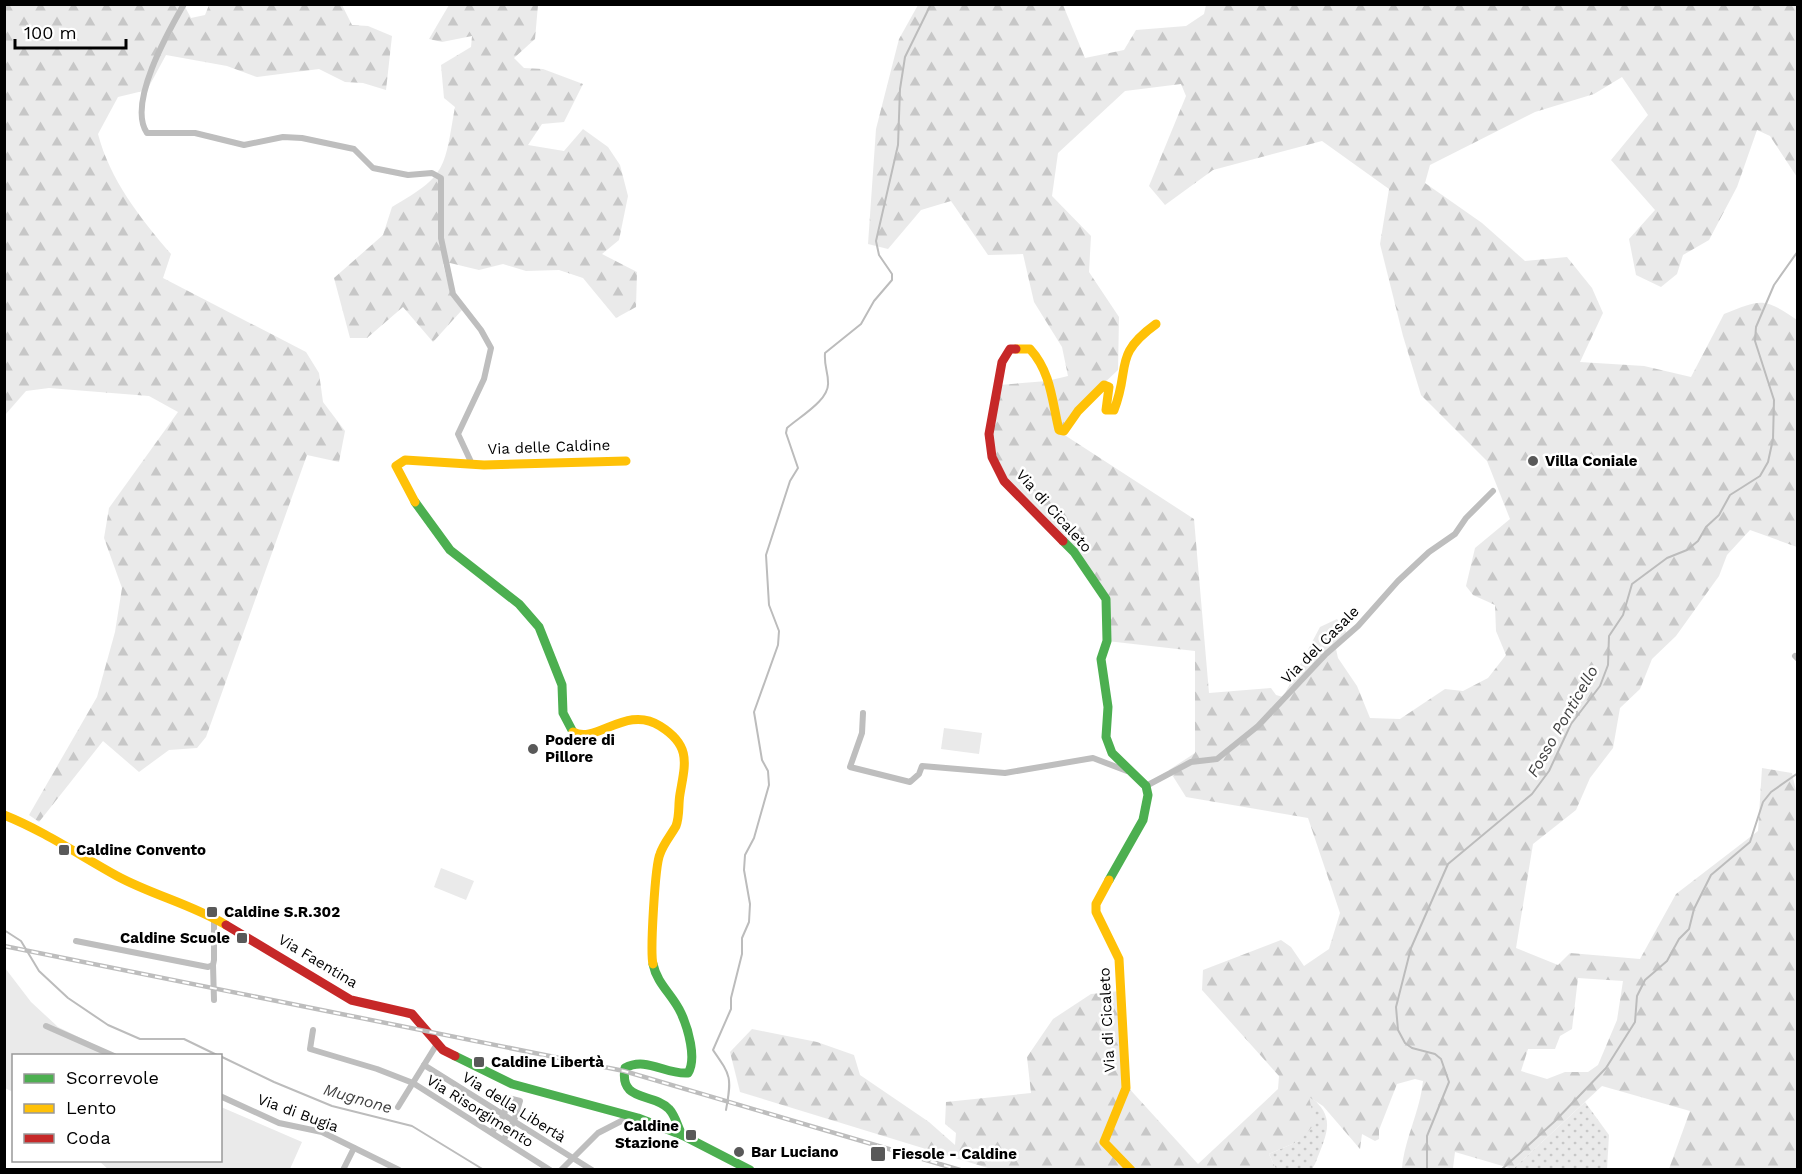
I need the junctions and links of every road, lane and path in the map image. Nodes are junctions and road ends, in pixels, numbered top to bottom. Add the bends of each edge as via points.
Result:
1 (184, 4) edge
2 (1156, 324) dead end
3 (626, 461) dead end
4 (472, 464) junction
5 (1493, 492) dead end
6 (863, 713) dead end
7 (1130, 773) junction
8 (1146, 786) junction
9 (4, 815) edge
10 (214, 917) junction
11 (76, 941) dead end
12 (213, 965) junction
13 (214, 1000) dead end
14 (46, 1026) dead end
15 (313, 1030) dead end
16 (437, 1044) junction
17 (109, 1054) edge
18 (424, 1065) junction
19 (413, 1083) junction
20 (222, 1097) edge
21 (398, 1107) dead end
22 (504, 1115) junction
23 (632, 1116) junction
24 (514, 1121) junction
25 (492, 1132) junction
26 (682, 1136) junction
27 (504, 1139) junction
28 (354, 1148) junction
29 (573, 1157) junction
30 (343, 1170) edge
31 (399, 1170) edge
32 (550, 1170) edge
33 (561, 1170) edge
34 (592, 1170) edge
35 (750, 1170) edge
36 (1131, 1170) edge

1 - 4 street, Via delle Caldine via 142,95 147,133 195,133 244,145 283,137 302,138 354,149 373,168 408,175 432,173 441,178 441,238 453,294 491,348 484,379 458,434
2 - 7 street, Via di Cicaleto via 1127,350 1114,410 1106,410 1109,387 1104,385 1064,431 1059,430 1050,385 1039,357 1030,349 1010,349 1002,362 989,434 992,456 1004,481 1074,552 1106,599 1107,641 1101,659 1108,707 1106,737 1112,753
3 - 4 street, Via delle Caldine
4 - 26 street, Via delle Caldine via 405,460 396,466 409,493 450,550 519,604 539,627 562,685 562,714 570,730 580,736 626,719 650,722 660,726 684,753 686,774 680,812 659,855 651,956 655,975 681,1013 692,1067 684,1075 630,1064 622,1080 634,1092 669,1109
5 - 8 street, Via del Casale via 1455,534 1398,581 1258,726 1217,759 1191,762
6 - 7 street via 862,733 850,767 910,782 922,766 1005,773 1093,758
7 - 8 street, Via di Cicaleto
8 - 36 street, Via di Cicaleto via 1148,807 1143,820 1095,912 1119,959 1126,1088 1104,1142
9 - 10 street, Via Faentina via 36,828 119,877
10 - 12 street
10 - 16 street, Via Faentina via 351,1000 412,1014
11 - 12 street
12 - 13 street
14 - 17 street
15 - 19 street, Via Risorgimento via 310,1049
16 - 18 street
16 - 23 street, Via Faentina via 520,1088
18 - 19 street
18 - 22 street, Via della Libertà
19 - 21 street
19 - 25 street, Via Risorgimento
20 - 28 street, Via di Bugia via 279,1123 322,1132
22 - 24 street, Via della Libertà
22 - 24 street via 508,1098 520,1101
22 - 25 street
23 - 26 street, Via Faentina
23 - 29 street via 598,1133
24 - 27 street
24 - 29 street, Via della Libertà
25 - 27 street, Via Risorgimento
26 - 35 street, Via Faentina
27 - 32 street, Via Risorgimento
28 - 30 street
28 - 31 street, Via di Bugia
29 - 33 street
29 - 34 street, Via della Libertà

